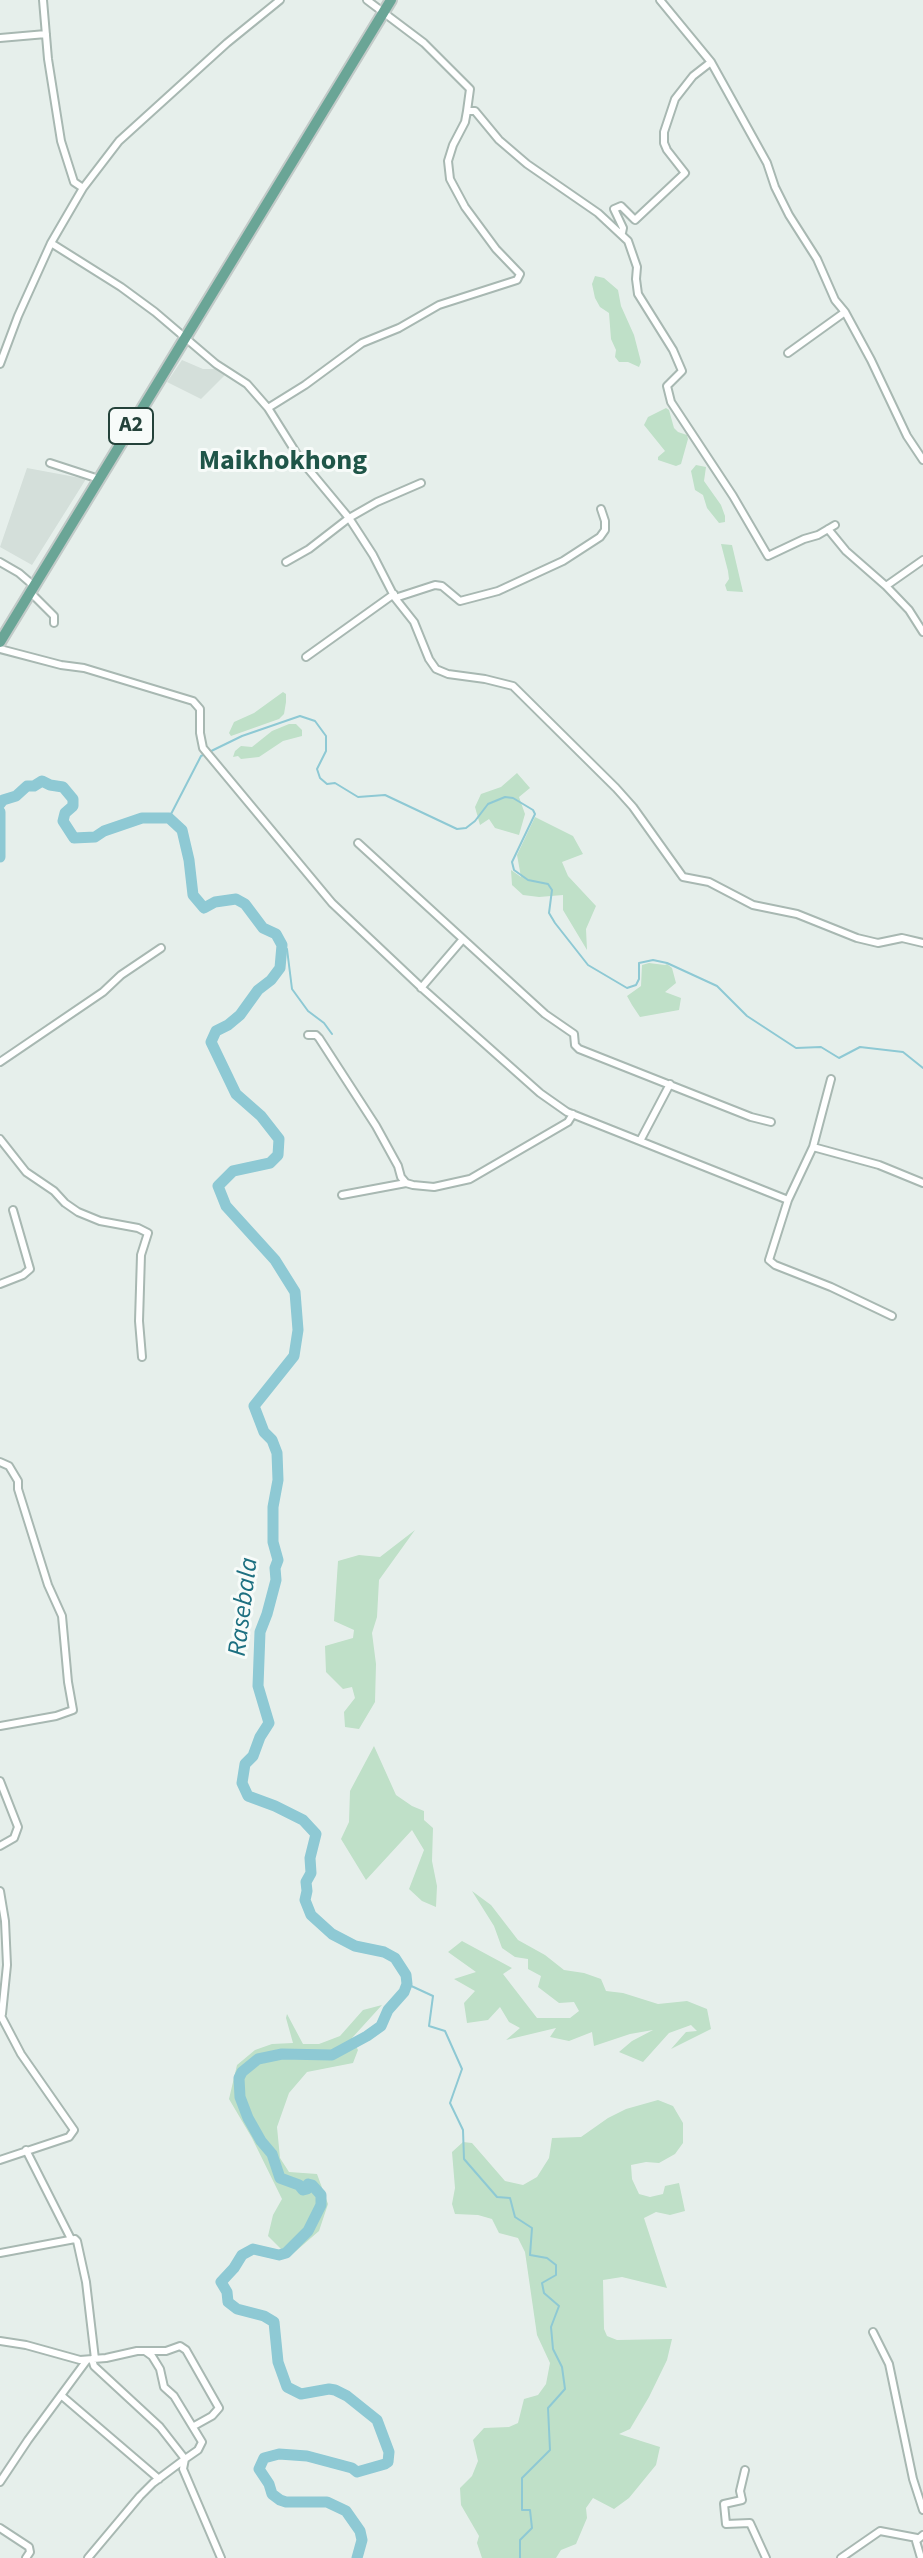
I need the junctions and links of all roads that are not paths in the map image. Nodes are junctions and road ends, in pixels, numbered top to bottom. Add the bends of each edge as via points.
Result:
1 (43, 0) edge
2 (280, 0) edge
3 (367, 0) edge
4 (391, 0) edge
5 (660, 0) edge
6 (384, 12) junction
7 (46, 34) junction
8 (0, 38) edge
9 (711, 62) junction
10 (467, 111) junction
11 (83, 188) junction
12 (622, 234) junction
13 (51, 243) junction
14 (845, 312) junction
15 (184, 337) junction
16 (788, 353) dead end
17 (0, 364) edge
18 (268, 408) junction
19 (923, 460) edge
20 (50, 463) dead end
21 (99, 479) junction
22 (421, 483) dead end
23 (601, 509) dead end
24 (349, 518) junction
25 (923, 560) edge
26 (0, 562) edge
27 (286, 562) dead end
28 (886, 586) junction
29 (32, 589) junction
30 (394, 596) junction
31 (54, 623) dead end
32 (923, 632) edge
33 (0, 642) edge
34 (0, 649) edge
35 (306, 657) dead end
36 (358, 843) dead end
37 (463, 939) junction
38 (923, 943) edge
39 (161, 948) dead end
40 (421, 988) junction
41 (308, 1035) dead end
42 (0, 1062) edge
43 (831, 1079) dead end
44 (670, 1084) junction
45 (573, 1114) junction
46 (771, 1122) dead end
47 (0, 1139) edge
48 (640, 1141) junction
49 (813, 1147) junction
50 (406, 1183) junction
51 (923, 1183) edge
52 (342, 1195) dead end
53 (788, 1200) junction
54 (13, 1210) dead end
55 (0, 1284) edge
56 (892, 1316) dead end
57 (142, 1357) dead end
58 (0, 1462) edge
59 (0, 1726) edge
60 (0, 1781) edge
61 (0, 1846) edge
62 (0, 1891) edge
63 (1, 2014) edge
64 (26, 2150) junction
65 (0, 2160) edge
66 (71, 2239) junction
67 (0, 2253) edge
68 (873, 2332) dead end
69 (0, 2341) edge
70 (145, 2351) junction
71 (91, 2359) junction
72 (62, 2396) junction
73 (194, 2426) junction
74 (185, 2459) junction
75 (745, 2470) dead end
76 (159, 2479) junction
77 (0, 2482) edge
78 (923, 2510) edge
79 (0, 2529) edge
80 (920, 2537) edge
81 (26, 2558) edge
82 (88, 2558) edge
83 (221, 2558) edge
84 (766, 2558) edge
85 (841, 2558) edge
86 (921, 2558) edge

1 - 7 street
2 - 11 street via 119,141
3 - 6 street
4 - 6 main road, A2
5 - 9 street
6 - 10 street via 470,89
6 - 15 main road, A2
7 - 8 street
7 - 11 street via 61,141 74,182
9 - 12 street via 675,99 664,132 667,150 685,173 635,220 621,206 614,209
9 - 14 street
10 - 12 street via 475,111 527,164
10 - 18 street via 448,161 450,179 480,228 520,274 517,280 439,305 362,343
11 - 13 street
12 - 28 street via 637,267 638,294 682,371 667,386 671,402 768,556 832,527 846,551
13 - 15 street via 121,287
13 - 17 street
14 - 16 street
14 - 19 street
15 - 18 street via 247,384
15 - 21 main road, A2
18 - 24 street via 300,459
20 - 21 street
21 - 29 main road, A2
22 - 24 street
23 - 30 street via 605,530 600,537 498,591 460,601 435,585
24 - 27 street
24 - 30 street
25 - 28 street
26 - 29 street
28 - 32 street
29 - 31 street
29 - 33 main road, A2
30 - 35 street
30 - 38 street via 414,622 436,669 513,686 624,798 683,877 857,938
34 - 40 street via 193,701 200,709 203,748 218,767 332,903
36 - 37 street
37 - 40 street
37 - 44 street via 574,1034 579,1049
39 - 42 street
40 - 45 street via 540,1093
41 - 50 street via 319,1038
43 - 49 street
44 - 46 street
44 - 48 street
45 - 48 street
45 - 50 street via 568,1122 470,1179 434,1187
47 - 57 street via 26,1172 78,1212 148,1233 141,1255
48 - 53 street
49 - 51 street
49 - 53 street
50 - 52 street
53 - 56 street via 769,1260
54 - 55 street via 30,1269
58 - 59 street via 18,1481 62,1616 73,1710
60 - 61 street via 18,1827 14,1838
62 - 63 street via 7,1965
63 - 64 street via 21,2054 74,2130 69,2137
64 - 65 street
64 - 66 street
66 - 67 street
66 - 71 street via 77,2241 86,2282
68 - 78 street via 889,2364
69 - 71 street
70 - 71 street
70 - 73 street
70 - 73 street via 180,2346 186,2350 219,2408
71 - 72 street
71 - 74 street
72 - 76 street
72 - 77 street
73 - 74 street via 203,2444
74 - 76 street
74 - 83 street via 183,2469
75 - 84 street via 742,2500 724,2504 726,2524 750,2523
76 - 82 street
79 - 81 street via 29,2547
80 - 85 street via 880,2531
80 - 86 street

